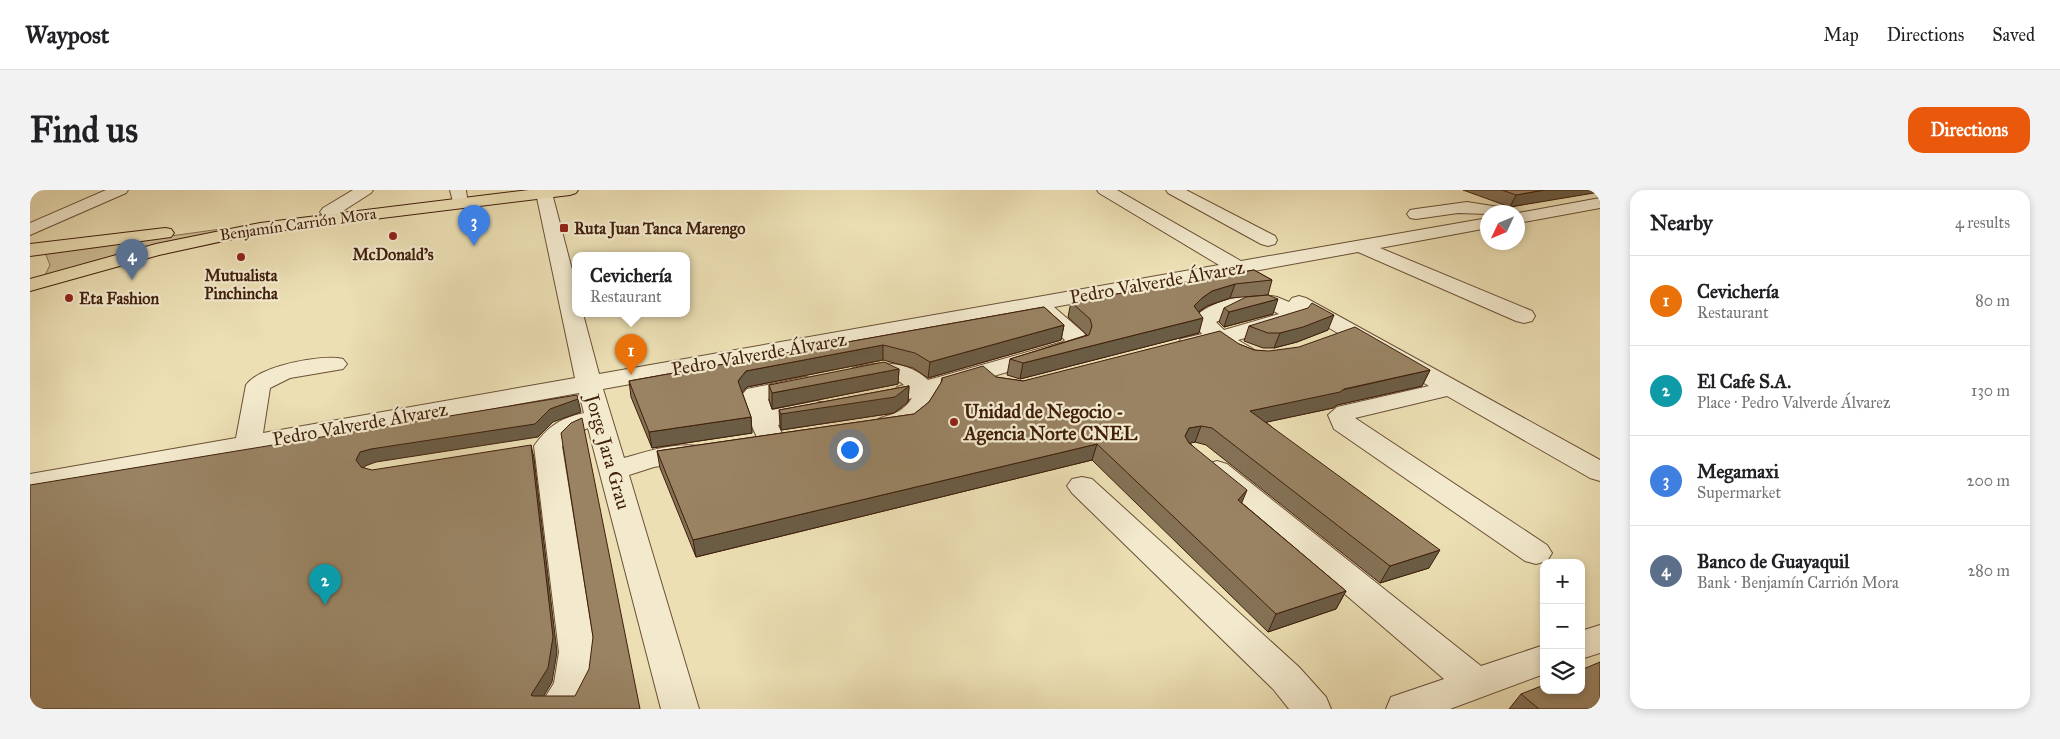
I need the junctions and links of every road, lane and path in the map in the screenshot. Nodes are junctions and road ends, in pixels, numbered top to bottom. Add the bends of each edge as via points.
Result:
1 (120, 190) edge
2 (365, 190) edge
3 (570, 190) edge
4 (1174, 190) edge
5 (536, 192) edge
6 (459, 194) edge
7 (1104, 200) edge
8 (1600, 203) edge
9 (1480, 207) edge
10 (329, 212) junction
11 (1416, 214) dead end
12 (1525, 217) edge
13 (1480, 224) edge
14 (30, 230) edge
15 (1268, 240) dead end
16 (1360, 246) junction
17 (30, 250) edge
18 (1238, 267) junction
19 (30, 285) edge
20 (1037, 304) junction
21 (1524, 316) dead end
22 (1220, 336) junction
23 (1337, 337) junction
24 (1172, 349) edge
25 (1269, 357) edge
26 (335, 364) dead end
27 (984, 371) junction
28 (589, 384) junction
29 (1008, 388) edge
30 (1451, 388) junction
31 (923, 389) junction
32 (885, 396) edge
33 (838, 405) edge
34 (598, 417) junction
35 (866, 428) edge
36 (775, 434) junction
37 (248, 444) junction
38 (744, 446) edge
39 (716, 450) edge
40 (1195, 452) edge
41 (612, 470) junction
42 (1600, 472) edge
43 (30, 483) edge
44 (1082, 486) dead end
45 (1536, 554) dead end
46 (1600, 639) edge
47 (1585, 644) edge
48 (1540, 660) edge
49 (1476, 684) junction
50 (556, 709) edge
51 (680, 709) edge
52 (1312, 709) edge
53 (1405, 709) edge

1 - 14 street
2 - 10 street
3 - 5 main road, Benjamín Carrión Mora
4 - 15 street
5 - 6 main road, Benjamín Carrión Mora
5 - 19 main road, Benjamín Carrión Mora via 260,228 156,250
5 - 28 street, Jorge Jara Grau
6 - 10 main road, Benjamín Carrión Mora
7 - 18 street via 1131,205
8 - 12 street
9 - 11 street via 1464,206
10 - 17 main road, Benjamín Carrión Mora
13 - 16 street, Pedro Valverde Álvarez
16 - 18 street, Pedro Valverde Álvarez
16 - 21 street
18 - 20 street, Pedro Valverde Álvarez
18 - 23 street
20 - 27 street via 1076,338 1076,344
20 - 28 street, Pedro Valverde Álvarez
22 - 23 street via 1294,316
22 - 24 street
22 - 25 street via 1243,354
23 - 30 street
26 - 37 street via 274,374 263,380 258,385
27 - 29 street
27 - 31 street
28 - 34 street, Jorge Jara Grau
28 - 37 street, Pedro Valverde Álvarez
30 - 42 street
30 - 45 street via 1341,415 1343,422
31 - 32 street
31 - 35 street via 926,396 910,418
31 - 36 street via 910,377 883,369 756,394 754,403
33 - 36 street
34 - 41 street, Jorge Jara Grau
34 - 50 street via 571,424 534,448 576,652 576,676
36 - 38 street
37 - 43 street, Pedro Valverde Álvarez
39 - 41 street via 651,458
40 - 49 street
41 - 51 street, Jorge Jara Grau
44 - 52 street via 1286,678
46 - 47 street
48 - 49 street
49 - 53 street

